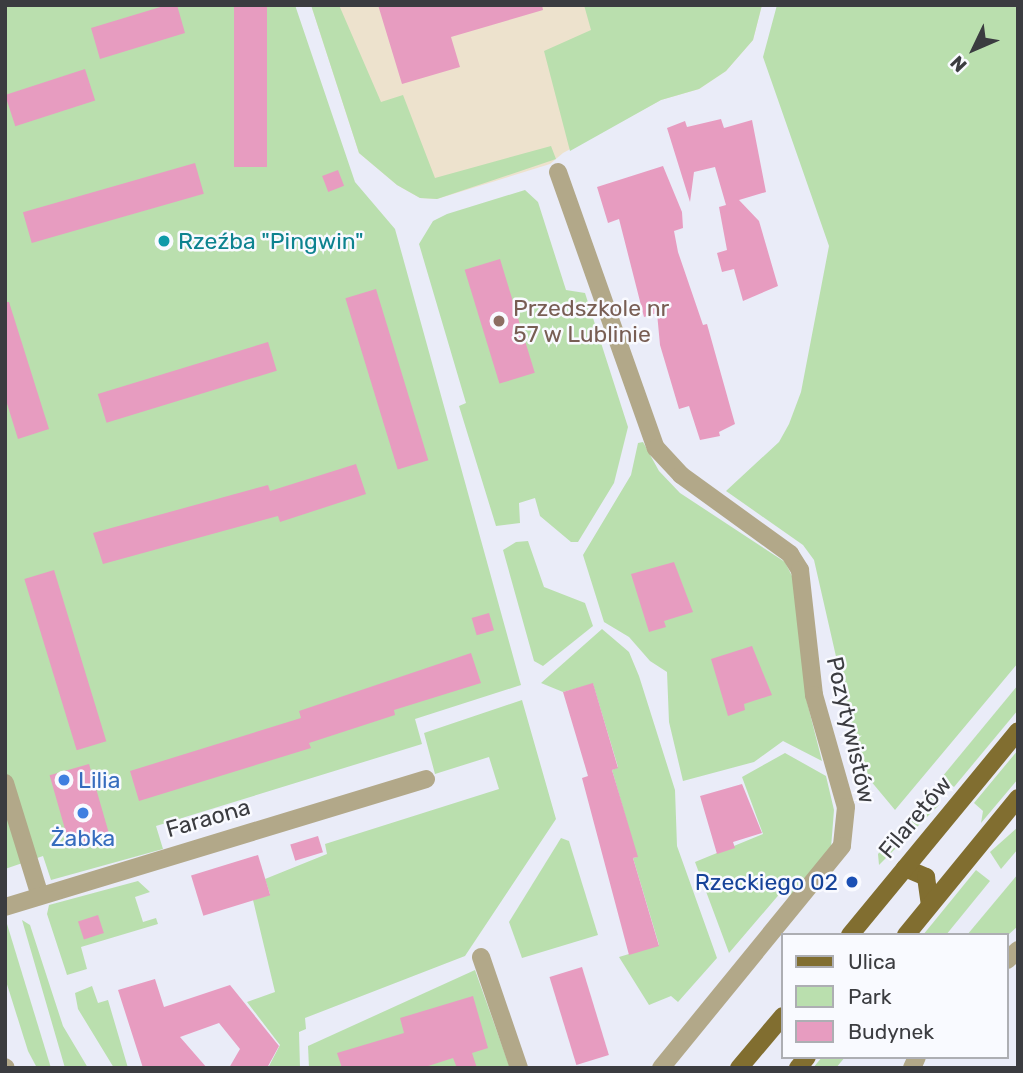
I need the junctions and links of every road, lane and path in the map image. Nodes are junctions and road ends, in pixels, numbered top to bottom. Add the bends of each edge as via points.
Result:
1 (558, 172) dead end
2 (1018, 731) edge
3 (426, 779) dead end
4 (5, 783) edge
5 (1018, 798) edge
6 (905, 867) junction
7 (40, 896) junction
8 (930, 905) junction
9 (5, 907) edge
10 (852, 933) edge
11 (908, 933) edge
12 (481, 957) dead end
13 (782, 1017) edge
14 (519, 1068) edge
15 (661, 1068) edge
16 (739, 1068) edge

1 - 15 street, Pozytywistów via 656,448 681,475 789,554 800,570 814,695 846,807 842,846
2 - 6 main road, Filaretów
3 - 7 street, Faraona
4 - 7 street
5 - 8 main road
6 - 8 main road via 926,877
6 - 10 main road, Filaretów
7 - 9 street, Faraona
8 - 11 main road
12 - 14 street
13 - 16 main road

